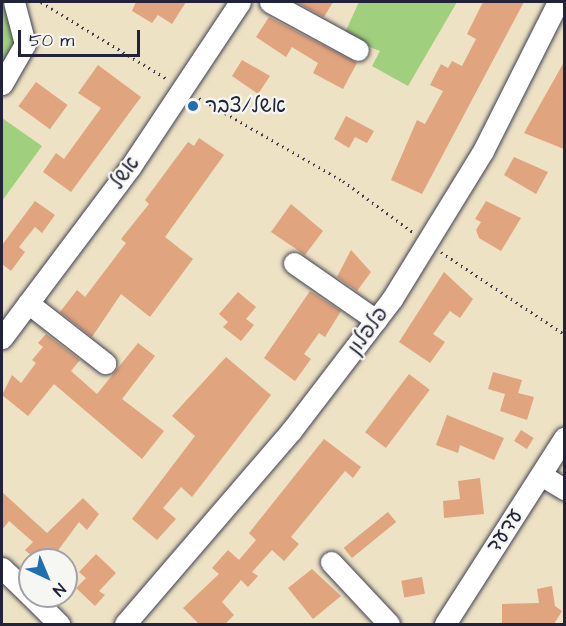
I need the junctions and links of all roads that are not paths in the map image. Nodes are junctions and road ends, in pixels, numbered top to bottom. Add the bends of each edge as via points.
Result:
1 (14, 2) edge
2 (240, 2) edge
3 (270, 2) edge
4 (558, 2) edge
5 (358, 50) dead end
6 (2, 84) edge
7 (294, 263) dead end
8 (28, 303) junction
9 (376, 320) junction
10 (2, 338) edge
11 (105, 363) dead end
12 (564, 438) edge
13 (541, 475) junction
14 (564, 489) edge
15 (331, 562) dead end
16 (2, 568) edge
17 (18, 584) edge
18 (42, 608) edge
19 (59, 624) edge
20 (125, 624) edge
21 (389, 624) edge
22 (445, 624) edge

1 - 6 street via 25,44
2 - 8 street, אשל via 184,90
3 - 5 street
4 - 9 street, פלפלון via 483,152 428,244
7 - 9 street
8 - 10 street, אשל
8 - 11 street
9 - 20 street, פלפלון via 291,431
12 - 13 street, עדעד
13 - 14 street
13 - 22 street, עדעד
15 - 21 street
16 - 17 street
18 - 19 street

